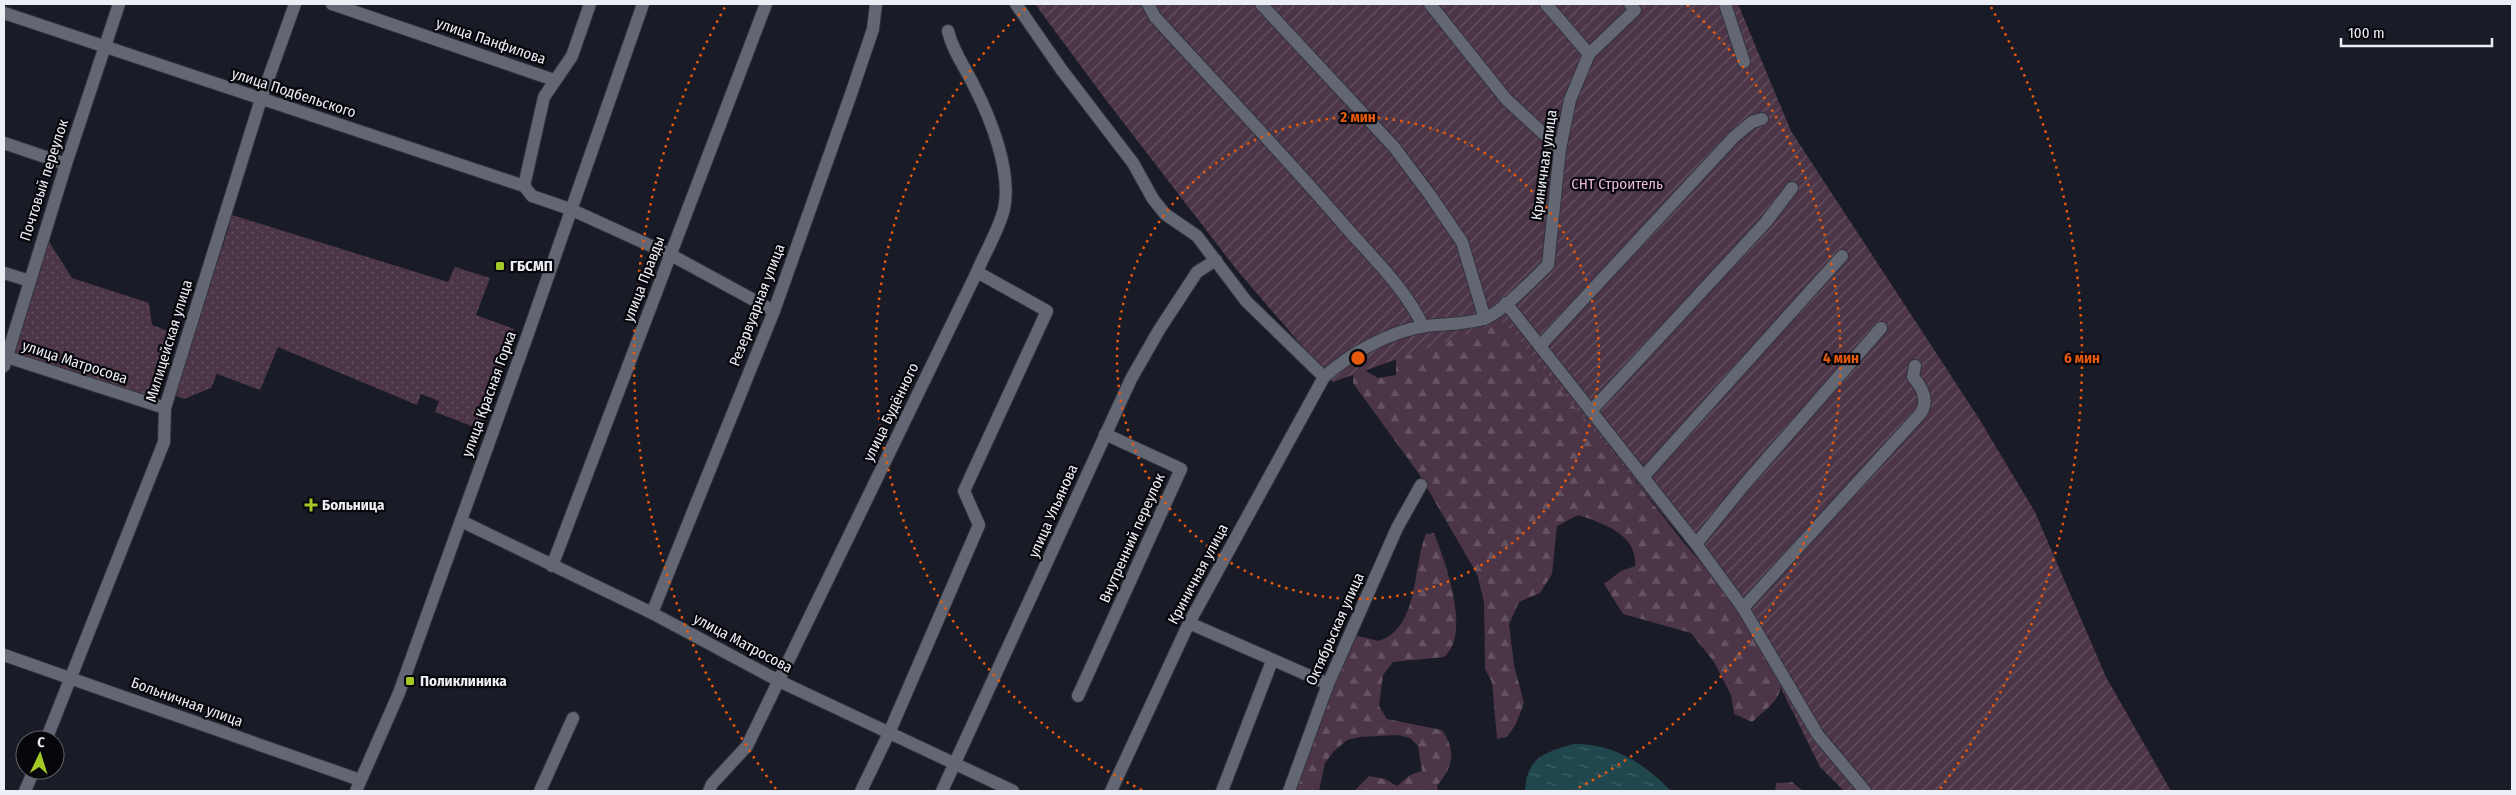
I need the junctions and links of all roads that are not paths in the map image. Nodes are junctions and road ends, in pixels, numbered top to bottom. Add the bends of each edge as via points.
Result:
1 (119, 4) edge
2 (295, 4) edge
3 (332, 4) edge
4 (590, 4) edge
5 (643, 4) edge
6 (766, 4) edge
7 (876, 4) edge
8 (1016, 4) edge
9 (1148, 4) edge
10 (1261, 4) edge
11 (1430, 4) edge
12 (1546, 4) edge
13 (1630, 4) edge
14 (1725, 4) edge
15 (8, 11) edge
16 (948, 31) dead end
17 (104, 47) junction
18 (1589, 54) junction
19 (1744, 62) dead end
20 (554, 80) junction
21 (261, 99) junction
22 (1762, 119) dead end
23 (4, 143) edge
24 (1560, 149) junction
25 (66, 164) junction
26 (524, 186) junction
27 (1792, 188) dead end
28 (570, 209) junction
29 (671, 254) junction
30 (1842, 256) dead end
31 (1216, 260) junction
32 (977, 272) junction
33 (4, 273) edge
34 (30, 281) junction
35 (1506, 303) junction
36 (774, 311) junction
37 (1485, 319) junction
38 (1423, 326) junction
39 (1881, 328) dead end
40 (1540, 346) junction
41 (5, 359) edge
42 (1915, 366) dead end
43 (1324, 377) junction
44 (165, 408) junction
45 (1591, 411) junction
46 (1105, 434) junction
47 (1643, 477) junction
48 (1421, 485) dead end
49 (461, 521) junction
50 (1696, 544) junction
51 (552, 566) junction
52 (1743, 608) junction
53 (652, 613) junction
54 (1189, 622) junction
55 (4, 655) edge
56 (1272, 661) junction
57 (71, 680) junction
58 (779, 681) junction
59 (1328, 684) junction
60 (1078, 696) dead end
61 (573, 718) dead end
62 (50, 730) edge
63 (889, 733) junction
64 (955, 764) junction
65 (358, 786) edge
66 (540, 791) edge
67 (708, 791) edge
68 (861, 791) edge
69 (942, 791) edge
70 (1013, 791) edge
71 (1111, 791) edge
72 (1222, 791) edge
73 (1289, 791) edge
74 (1865, 791) edge

1 - 17 street, Почтовый переулок
2 - 21 street, Милицейская улица
3 - 20 street, улица Панфилова
4 - 20 street via 572,56
5 - 28 street, улица Красная Горка
6 - 29 street, улица Правды
7 - 36 street, Резервуарная улица via 873,29
8 - 31 street via 1061,69 1134,163 1153,199 1165,214 1197,236
9 - 38 street via 1155,17 1414,306
10 - 37 street via 1394,147 1430,195 1462,242
11 - 24 street via 1506,99
12 - 18 street
13 - 18 street, Криничная улица via 1635,10
14 - 19 street
15 - 17 street, улица Подбельского
16 - 32 street, улица Будённого via 952,47 993,124 1007,190 1003,211
17 - 21 street, улица Подбельского
17 - 25 street, Почтовый переулок
18 - 24 street, Криничная улица via 1570,100
20 - 26 street via 544,97
21 - 26 street, улица Подбельского
21 - 44 street, Милицейская улица
22 - 40 street via 1752,122 1734,137
23 - 25 street
24 - 35 street, Криничная улица via 1548,265
25 - 34 street, Почтовый переулок
26 - 28 street, улица Подбельского via 532,196
27 - 45 street via 1766,222
28 - 29 street, улица Подбельского
28 - 49 street, улица Красная Горка
29 - 36 street, улица Подбельского
29 - 51 street, улица Правды
30 - 47 street
31 - 43 street via 1246,301
31 - 46 street, улица Ульянова via 1197,272 1159,330
32 - 58 street, улица Будённого
32 - 63 street via 1047,311 964,491 979,525
33 - 34 street
34 - 41 street, Почтовый переулок
35 - 37 street
35 - 40 street
36 - 53 street, Резервуарная улица
37 - 38 street
38 - 43 street via 1383,340
39 - 50 street
40 - 45 street
41 - 44 street, улица Матросова
42 - 52 street via 1913,377 1925,396 1922,414
43 - 54 street, Криничная улица
44 - 57 street, Милицейская улица via 164,442
45 - 47 street
46 - 60 street, Внутренний переулок via 1181,469
46 - 64 street, улица Ульянова
47 - 50 street
48 - 59 street, Октябрьская улица via 1397,528
49 - 51 street, улица Матросова
49 - 65 street, улица Красная Горка via 399,693
50 - 52 street
51 - 53 street, улица Матросова
52 - 74 street via 1818,735
53 - 58 street, улица Матросова
54 - 56 street
54 - 71 street, Криничная улица
55 - 57 street, Больничная улица
56 - 59 street
56 - 72 street
57 - 62 street, Милицейская улица
57 - 65 street, Больничная улица via 160,708
58 - 63 street, улица Матросова
58 - 67 street, улица Будённого via 747,746
59 - 73 street, Октябрьская улица
61 - 66 street
63 - 64 street, улица Матросова
63 - 68 street
64 - 69 street, улица Ульянова
64 - 70 street, улица Матросова

